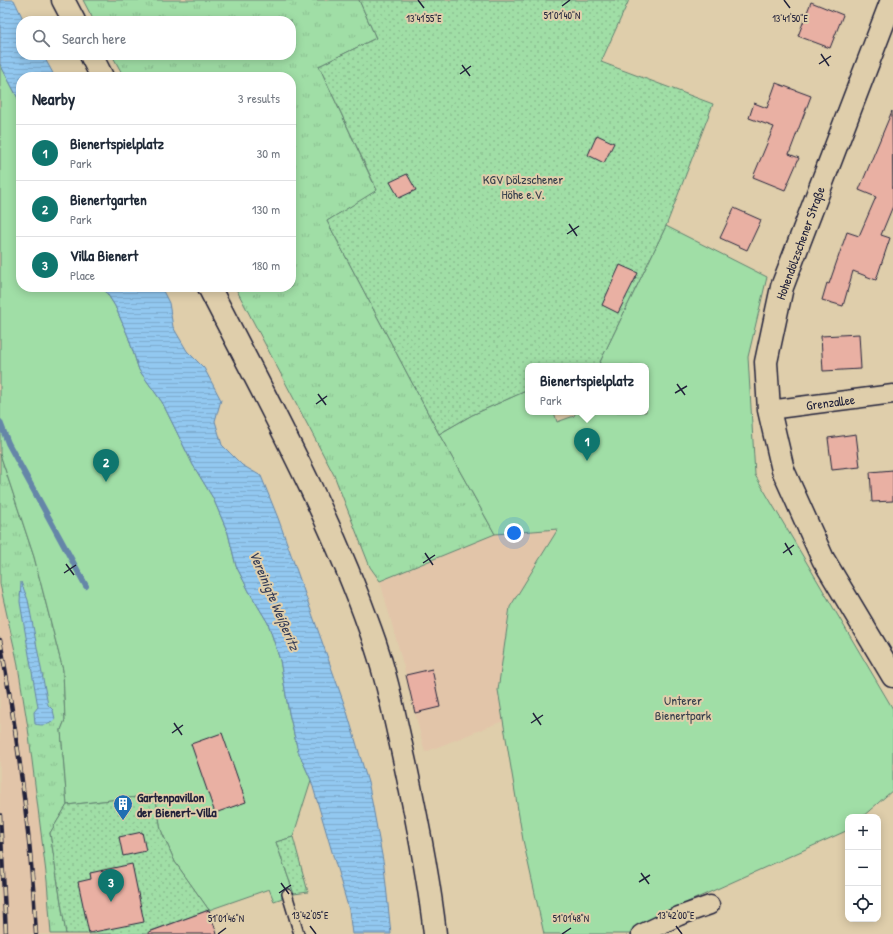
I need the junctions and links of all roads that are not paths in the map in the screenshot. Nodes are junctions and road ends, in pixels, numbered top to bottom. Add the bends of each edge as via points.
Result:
1 (63, 0) edge
2 (892, 0) edge
3 (71, 16) edge
4 (94, 60) edge
5 (100, 72) edge
6 (212, 292) edge
7 (893, 394) edge
8 (769, 410) junction
9 (893, 676) edge
10 (287, 894) dead end
11 (710, 905) dead end
12 (299, 934) edge
13 (435, 934) edge
14 (641, 934) edge

1 - 3 main road
2 - 8 main road, Hohendölzschener Straße via 782,287 766,362
4 - 5 main road
6 - 13 main road via 321,508 371,629 388,689 414,806
7 - 8 street, Grenzallee
8 - 9 main road, Hohendölzschener Straße via 783,470 823,559
10 - 12 lane
11 - 14 street

